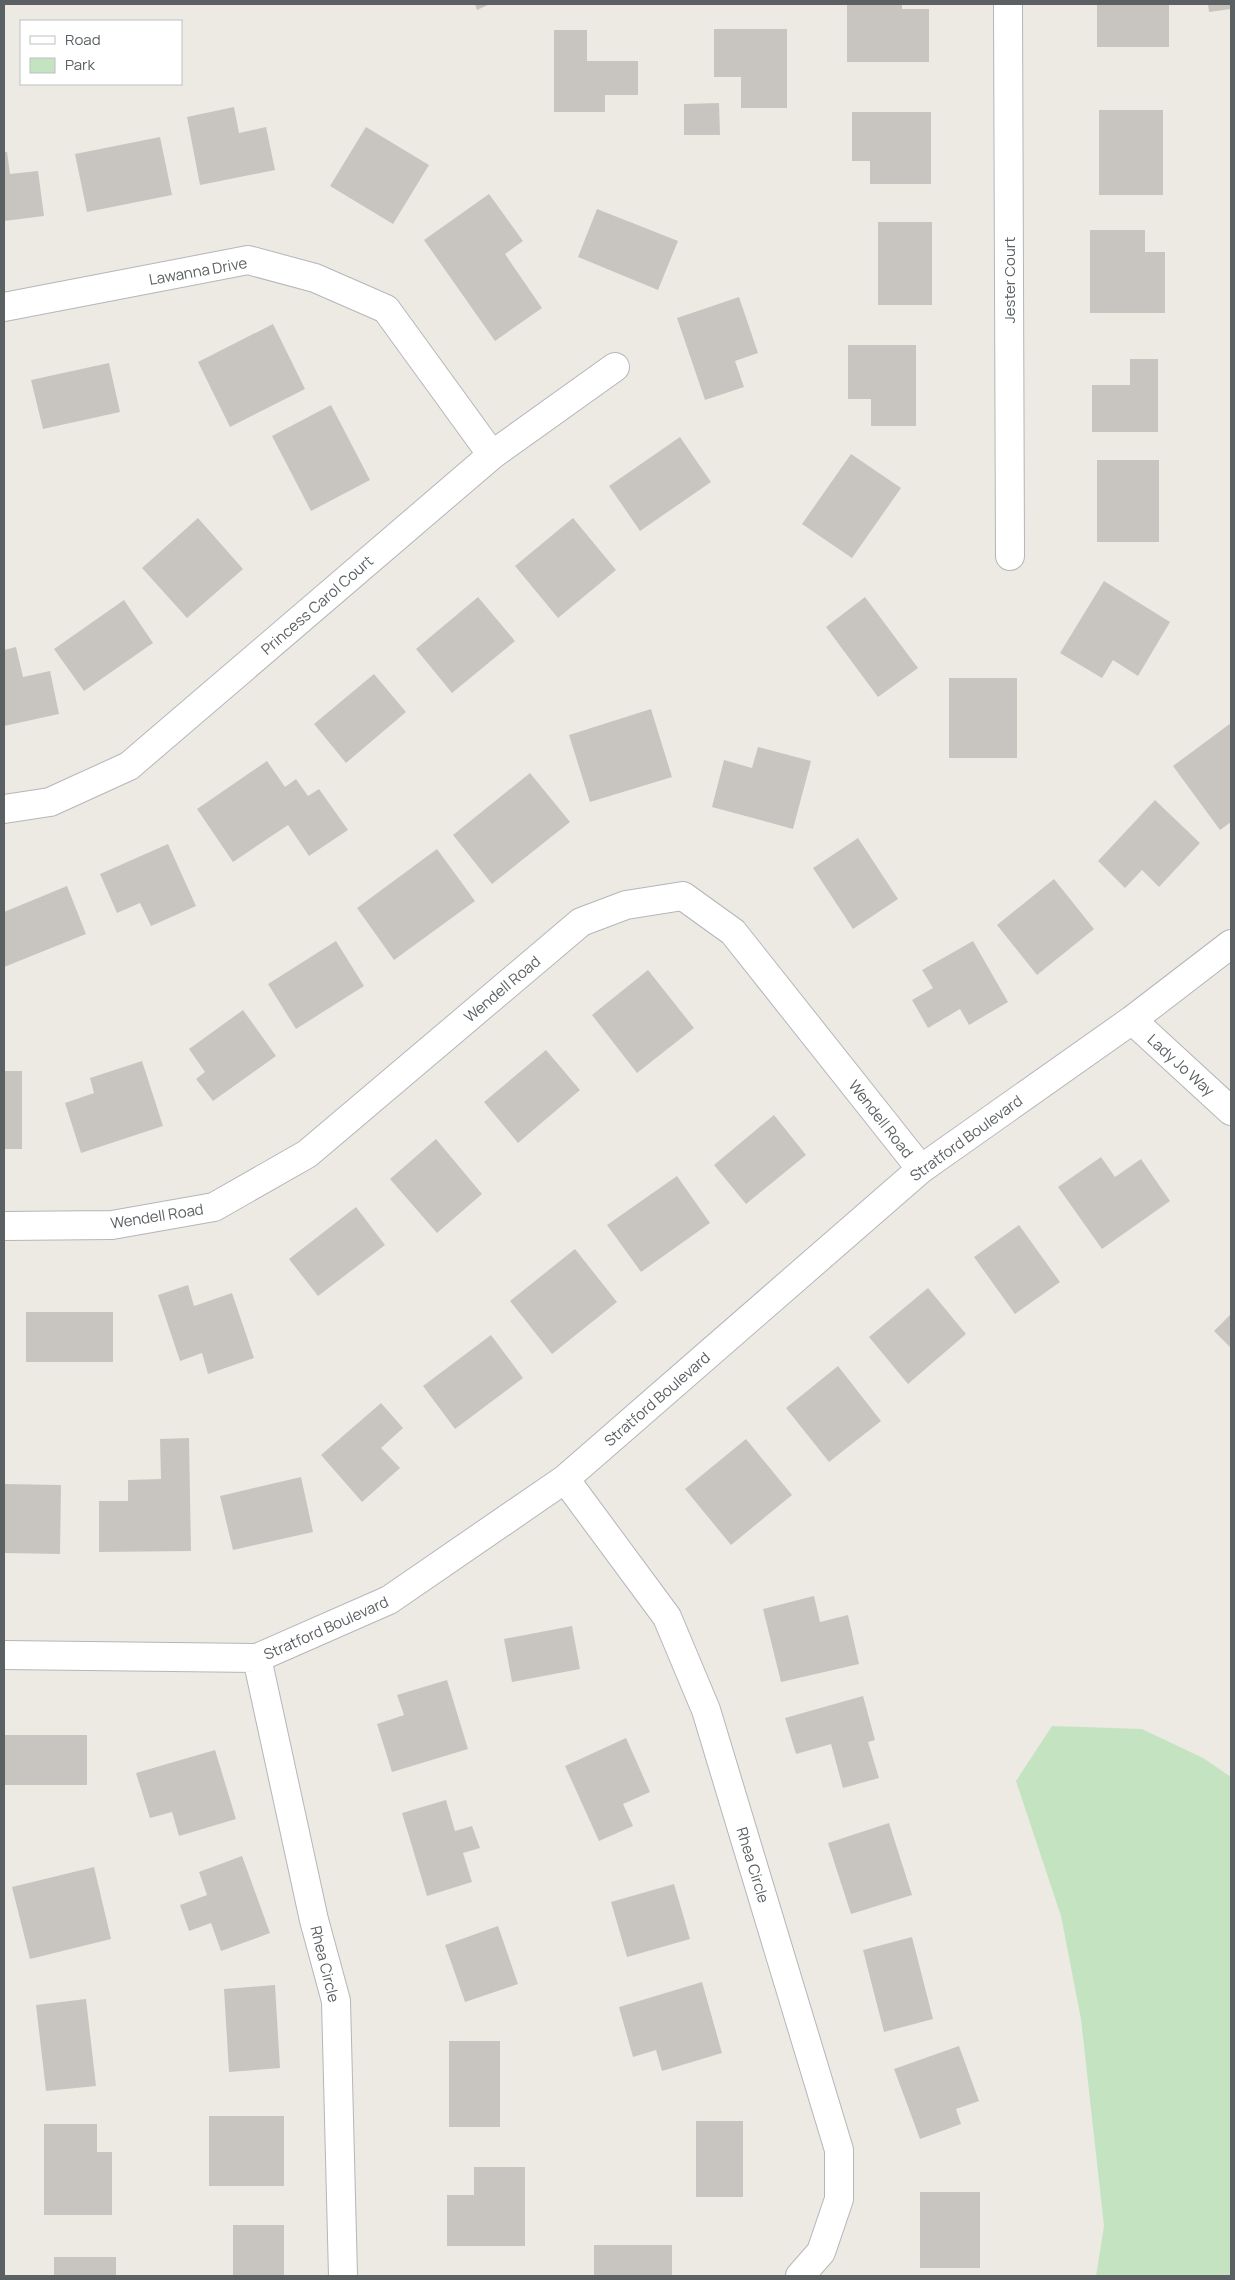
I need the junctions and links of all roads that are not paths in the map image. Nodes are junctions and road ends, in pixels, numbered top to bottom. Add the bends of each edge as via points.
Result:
1 (1008, 4) edge
2 (4, 307) edge
3 (615, 367) dead end
4 (492, 455) junction
5 (1010, 556) dead end
6 (4, 810) edge
7 (1231, 944) edge
8 (1132, 1020) junction
9 (1231, 1111) edge
10 (921, 1169) junction
11 (4, 1226) edge
12 (565, 1479) junction
13 (4, 1654) edge
14 (257, 1658) junction
15 (343, 2276) edge
16 (800, 2276) edge

1 - 5 street, Jester Court
2 - 4 street, Lawanna Drive via 248,260 315,278 386,309
3 - 4 street, Princess Carol Court
4 - 6 street, Princess Carol Court via 129,766 50,802
7 - 8 street, Stratford Boulevard
8 - 9 street, Lady Jo Way
8 - 10 street, Stratford Boulevard
10 - 11 street, Wendell Road via 733,932 683,896 626,905 581,922 307,1154 214,1207 112,1225
10 - 12 street, Stratford Boulevard
12 - 14 street, Stratford Boulevard via 389,1600
12 - 16 street, Rhea Circle via 667,1617 706,1710 839,2150 839,2199 822,2252
13 - 14 street, Stratford Boulevard
14 - 15 street, Rhea Circle via 314,1920 336,2001

